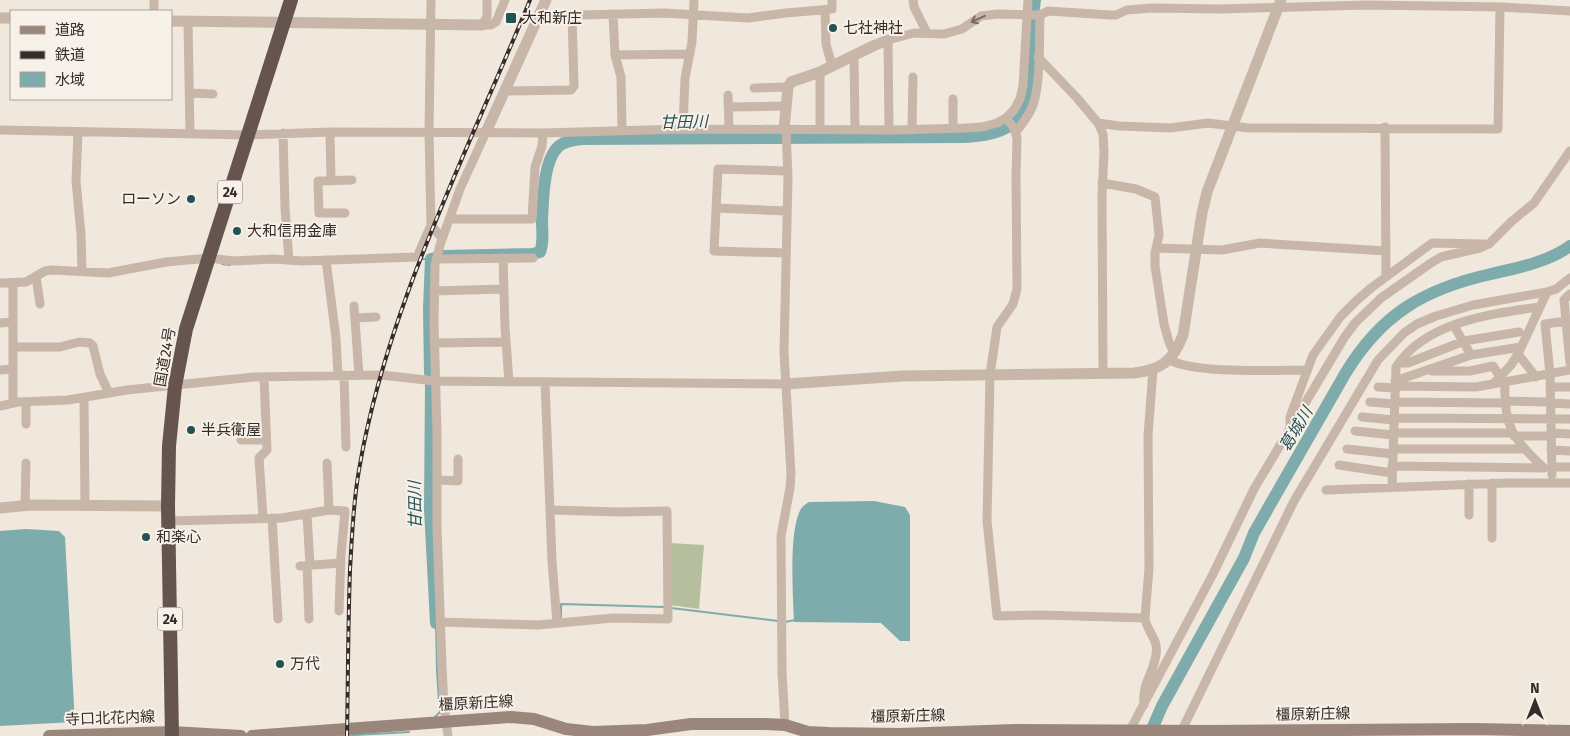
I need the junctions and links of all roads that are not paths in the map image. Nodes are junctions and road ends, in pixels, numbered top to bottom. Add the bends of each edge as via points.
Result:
1 (291, 0) edge
2 (431, 0) edge
3 (487, 0) edge
4 (505, 0) edge
5 (546, 0) edge
6 (694, 0) edge
7 (832, 0) edge
8 (913, 0) edge
9 (1028, 0) edge
10 (1129, 0) edge
11 (1280, 4) edge
12 (1502, 5) edge
13 (825, 10) junction
14 (1127, 10) junction
15 (1570, 12) edge
16 (613, 14) junction
17 (692, 14) junction
18 (572, 15) junction
19 (1033, 15) junction
20 (539, 16) junction
21 (172, 21) edge
22 (188, 21) junction
23 (284, 22) junction
24 (430, 25) junction
25 (482, 25) junction
26 (927, 33) junction
27 (888, 40) junction
28 (690, 54) junction
29 (854, 55) junction
30 (615, 56) junction
31 (1038, 57) junction
32 (832, 66) junction
33 (820, 72) junction
34 (913, 77) dead end
35 (788, 87) junction
36 (754, 88) dead end
37 (505, 91) junction
38 (190, 92) junction
39 (213, 94) dead end
40 (728, 95) dead end
41 (953, 98) dead end
42 (786, 106) junction
43 (728, 107) junction
44 (1098, 122) junction
45 (1011, 125) junction
46 (1231, 126) junction
47 (1386, 127) junction
48 (953, 128) junction
49 (683, 129) junction
50 (729, 129) junction
51 (820, 129) junction
52 (0, 130) edge
53 (622, 130) junction
54 (786, 130) junction
55 (855, 130) junction
56 (890, 130) junction
57 (912, 130) junction
58 (78, 132) junction
59 (330, 132) junction
60 (429, 132) junction
61 (486, 132) junction
62 (283, 133) junction
63 (542, 133) junction
64 (190, 134) junction
65 (249, 135) junction
66 (1570, 152) edge
67 (788, 171) junction
68 (331, 180) junction
69 (352, 180) dead end
70 (1102, 183) junction
71 (716, 208) junction
72 (786, 210) junction
73 (345, 213) dead end
74 (449, 219) junction
75 (431, 225) junction
76 (442, 238) junction
77 (1489, 244) junction
78 (1156, 248) junction
79 (1196, 250) junction
80 (1386, 251) junction
81 (785, 253) junction
82 (437, 256) junction
83 (209, 258) junction
84 (503, 258) junction
85 (533, 258) dead end
86 (289, 260) junction
87 (326, 263) junction
88 (82, 272) junction
89 (36, 276) junction
90 (1386, 276) junction
91 (1570, 278) edge
92 (0, 283) edge
93 (13, 283) junction
94 (504, 289) junction
95 (434, 291) junction
96 (1547, 292) junction
97 (1570, 294) edge
98 (40, 304) dead end
99 (354, 306) dead end
100 (1539, 307) junction
101 (1567, 308) edge
102 (376, 317) dead end
103 (355, 318) junction
104 (0, 322) edge
105 (13, 322) junction
106 (1566, 322) junction
107 (1454, 326) junction
108 (1519, 332) dead end
109 (1569, 338) edge
110 (1464, 341) junction
111 (506, 342) junction
112 (434, 343) junction
113 (13, 347) junction
114 (1520, 350) junction
115 (1474, 354) junction
116 (1172, 356) junction
117 (1399, 363) junction
118 (1570, 363) edge
119 (13, 369) junction
120 (1153, 369) junction
121 (1481, 369) junction
122 (0, 370) edge
123 (1306, 370) junction
124 (1570, 370) edge
125 (1425, 371) junction
126 (1103, 373) junction
127 (1550, 374) junction
128 (359, 375) junction
129 (990, 375) junction
130 (341, 376) junction
131 (1536, 376) junction
132 (264, 377) junction
133 (1502, 379) junction
134 (436, 381) junction
135 (510, 382) junction
136 (545, 382) junction
137 (786, 384) junction
138 (1395, 385) junction
139 (175, 386) junction
140 (1550, 386) junction
141 (1378, 387) dead end
142 (1570, 387) edge
143 (109, 393) junction
144 (84, 398) junction
145 (26, 402) junction
146 (1370, 402) dead end
147 (1504, 402) junction
148 (1550, 402) junction
149 (13, 403) junction
150 (1395, 403) junction
151 (1570, 404) edge
152 (0, 406) edge
153 (1362, 417) dead end
154 (1458, 418) junction
155 (1506, 418) junction
156 (1394, 419) junction
157 (1551, 419) junction
158 (1570, 419) edge
159 (26, 424) dead end
160 (1290, 430) junction
161 (1355, 431) dead end
162 (1458, 433) junction
163 (1394, 434) junction
164 (1514, 434) junction
165 (1570, 434) edge
166 (1551, 435) junction
167 (241, 440) dead end
168 (266, 440) junction
169 (346, 447) dead end
170 (1347, 449) dead end
171 (1448, 449) junction
172 (1524, 449) junction
173 (1551, 450) junction
174 (1570, 451) edge
175 (1393, 452) junction
176 (458, 459) dead end
177 (26, 463) dead end
178 (327, 463) dead end
179 (1339, 465) dead end
180 (1570, 466) edge
181 (1447, 467) junction
182 (1392, 469) junction
183 (1549, 470) junction
184 (437, 480) junction
185 (1492, 483) junction
186 (1566, 483) edge
187 (1469, 484) junction
188 (1392, 486) junction
189 (1326, 490) dead end
190 (25, 506) junction
191 (86, 506) junction
192 (168, 506) junction
193 (0, 508) edge
194 (329, 510) junction
195 (551, 510) junction
196 (307, 515) junction
197 (1469, 515) dead end
198 (268, 518) junction
199 (168, 521) junction
200 (1492, 538) dead end
201 (341, 563) junction
202 (306, 565) junction
203 (339, 611) dead end
204 (1145, 618) junction
205 (278, 619) dead end
206 (309, 619) dead end
207 (557, 619) junction
208 (440, 622) junction
209 (1144, 706) junction
210 (446, 721) junction
211 (785, 731) edge
212 (1570, 731) edge
213 (672, 732) edge
214 (1130, 732) edge
215 (1177, 732) edge
216 (1393, 733) edge
217 (172, 734) edge
218 (49, 736) edge
219 (241, 736) edge
220 (252, 736) edge
221 (448, 736) edge

1 - 23 highway, 国道24号 / 24
2 - 24 street
3 - 25 street via 487,17
4 - 25 street via 496,22
5 - 20 street
6 - 17 street
7 - 13 street via 832,9
8 - 26 street
9 - 19 street
10 - 14 street
11 - 12 street
11 - 14 street
11 - 46 street
12 - 15 street
12 - 47 street via 1498,129
13 - 17 street via 748,18
13 - 32 street via 826,44
14 - 19 street via 1116,15 1048,11
16 - 17 street
16 - 18 street
16 - 30 street
17 - 28 street
18 - 20 street
18 - 37 street via 574,86 570,90
19 -> 26 street via 981,16 962,29 944,34
19 - 31 street
19 - 45 street via 1023,86
20 - 37 street
21 - 22 street
22 - 23 street
22 - 38 street
23 - 24 street
23 - 65 highway, 国道24号 / 24
24 - 25 street
24 - 60 street
26 - 27 street
27 - 29 street
27 - 56 street
28 - 30 street
28 - 49 street via 685,78
29 - 32 street
29 - 55 street
30 - 53 street via 621,77
31 - 44 street
31 - 45 street via 1034,101 1026,120
32 - 33 street
33 - 35 street via 791,82
33 - 51 street
34 - 57 street
35 - 36 street
35 - 42 street
37 - 61 street
38 - 39 street
38 - 64 street
40 - 43 street
41 - 48 street
42 - 43 street
42 - 54 street
43 - 50 street
44 - 46 street via 1170,128 1208,123
44 - 70 street via 1104,143
45 - 48 street
45 - 129 street via 1017,289 1013,304 997,327
46 - 47 street
46 - 79 street via 1207,192
47 - 80 street
48 - 57 street
49 - 50 street
49 - 53 street
50 - 54 street
51 - 54 street
51 - 55 street
52 - 58 street
53 - 63 street
54 - 67 street
55 - 56 street
56 - 57 street
58 - 64 street
58 - 88 street via 76,181
59 - 60 street
59 - 62 street
59 - 68 street
60 - 61 street
60 - 75 street
61 - 63 street
61 - 74 street
62 - 65 street
62 - 86 street
63 - 74 street via 532,219
64 - 65 street
65 - 83 highway, 国道24号 / 24
66 - 77 street via 1534,203
67 - 71 street via 718,169
67 - 72 street
68 - 69 street
68 - 73 street via 318,181 319,213
70 - 78 street via 1136,189 1155,197 1159,235
70 - 126 street
71 - 72 street
71 - 81 street via 714,251
72 - 81 street
74 - 76 street
75 - 76 street
75 - 87 street via 417,257
76 - 82 street
77 - 90 street via 1432,243
77 - 160 street via 1430,263 1368,309 1344,338
78 - 79 street
78 - 116 street via 1155,266
79 - 80 street via 1229,250 1260,243
79 - 116 street via 1183,335
80 - 90 street
81 - 137 street
82 - 84 street
82 - 95 street
83 - 86 street
83 - 88 street via 108,273
83 - 139 highway, 国道24号 / 24 via 186,329
84 - 85 street
84 - 94 street
86 - 87 street
87 - 130 street
88 - 89 street via 52,270
89 - 93 street via 26,282
89 - 98 street
90 - 123 street via 1341,316
91 - 96 street
92 - 93 street
93 - 105 street
94 - 95 street
94 - 111 street
95 - 112 street
96 - 100 street
96 - 215 street via 1473,305 1436,316 1404,333 1378,360 1294,501
97 - 101 street via 1564,300
99 - 103 street
100 - 107 street via 1484,316
100 - 114 street
101 - 106 street
102 - 103 street
103 - 128 street
104 - 105 street
105 - 113 street
106 - 109 street
106 - 127 street via 1544,324
107 - 110 street
107 - 117 street via 1424,339
108 - 110 street
109 - 118 street
110 - 115 street
110 - 117 street via 1408,363
111 - 112 street
111 - 135 street
112 - 134 street
113 - 119 street
113 - 143 street via 90,343
114 - 115 street
114 - 131 street
114 - 133 street
115 - 121 street
115 - 125 street
116 - 120 street
116 - 123 street via 1182,364 1223,369
117 - 138 street
119 - 122 street
119 - 149 street
120 - 126 street
120 - 204 street via 1148,436 1149,568
121 - 125 street
121 - 133 street via 1493,366
123 - 160 street via 1290,417
124 - 127 street
125 - 138 street
126 - 129 street
127 - 131 street
127 - 140 street
128 - 130 street
128 - 134 street
129 - 137 street via 902,376
129 - 204 street via 987,521 997,616
130 - 132 street
130 - 169 street
131 - 133 street
132 - 139 street
132 - 168 street
133 - 138 street via 1476,386
133 - 147 street
134 - 135 street
134 - 184 street
135 - 136 street
136 - 137 street
136 - 195 street
137 - 211 street via 791,474 781,536
138 - 141 street
138 - 150 street
139 - 143 street
139 - 192 highway, 国道24号 / 24
140 - 142 street
140 - 148 street
143 - 144 street
144 - 145 street
144 - 191 street
145 - 149 street
145 - 159 street
146 - 150 street
147 - 148 street
147 - 150 street
147 - 155 street
148 - 151 street
148 - 157 street
149 - 152 street
150 - 156 street
153 - 156 street
154 - 155 street
154 - 156 street
154 - 162 street
155 - 157 street
155 - 164 street
156 - 163 street
157 - 158 street
157 - 166 street
160 - 209 street via 1254,489
161 - 163 street
162 - 163 street
162 - 164 street
163 - 175 street
164 - 166 street
164 - 172 street
165 - 166 street
166 - 173 street
167 - 168 street
168 - 198 street via 266,450 259,458
170 - 175 street
171 - 172 street
171 - 175 street
171 - 181 street
172 - 183 street
173 - 174 street
173 - 183 street
175 - 182 street
176 - 184 street via 458,481
177 - 190 street
178 - 194 street
179 - 182 street
180 - 183 street
181 - 182 street
181 - 183 street
182 - 188 street
183 - 186 street
184 - 208 street
185 - 186 street
185 - 187 street
185 - 200 street
187 - 188 street
187 - 197 street
188 - 189 street
190 - 191 street
190 - 193 street
191 - 192 street
192 - 199 highway, 国道24号 / 24
194 - 196 street
194 - 201 street via 345,510
195 - 207 street
195 - 207 street via 667,511 668,619
196 - 198 street
196 - 202 street
198 - 199 street
198 - 205 street
199 - 217 highway, 国道24号 / 24
201 - 202 street
201 - 203 street
202 - 206 street
204 - 209 street via 1154,637 1156,655 1144,688
207 - 208 street via 538,625
208 - 210 street
209 - 214 street
210 - 213 main road, 橿原新庄線 via 511,717 534,719 579,731
210 - 220 main road, 橿原新庄線
210 - 221 street
211 - 213 main road, 橿原新庄線 via 774,724 700,724
211 - 214 main road, 橿原新庄線 via 829,734 1000,730
212 - 216 main road, 橿原新庄線
214 - 215 main road, 橿原新庄線
215 - 216 main road, 橿原新庄線
217 - 218 main road, 寺口北花内線
217 - 219 main road

